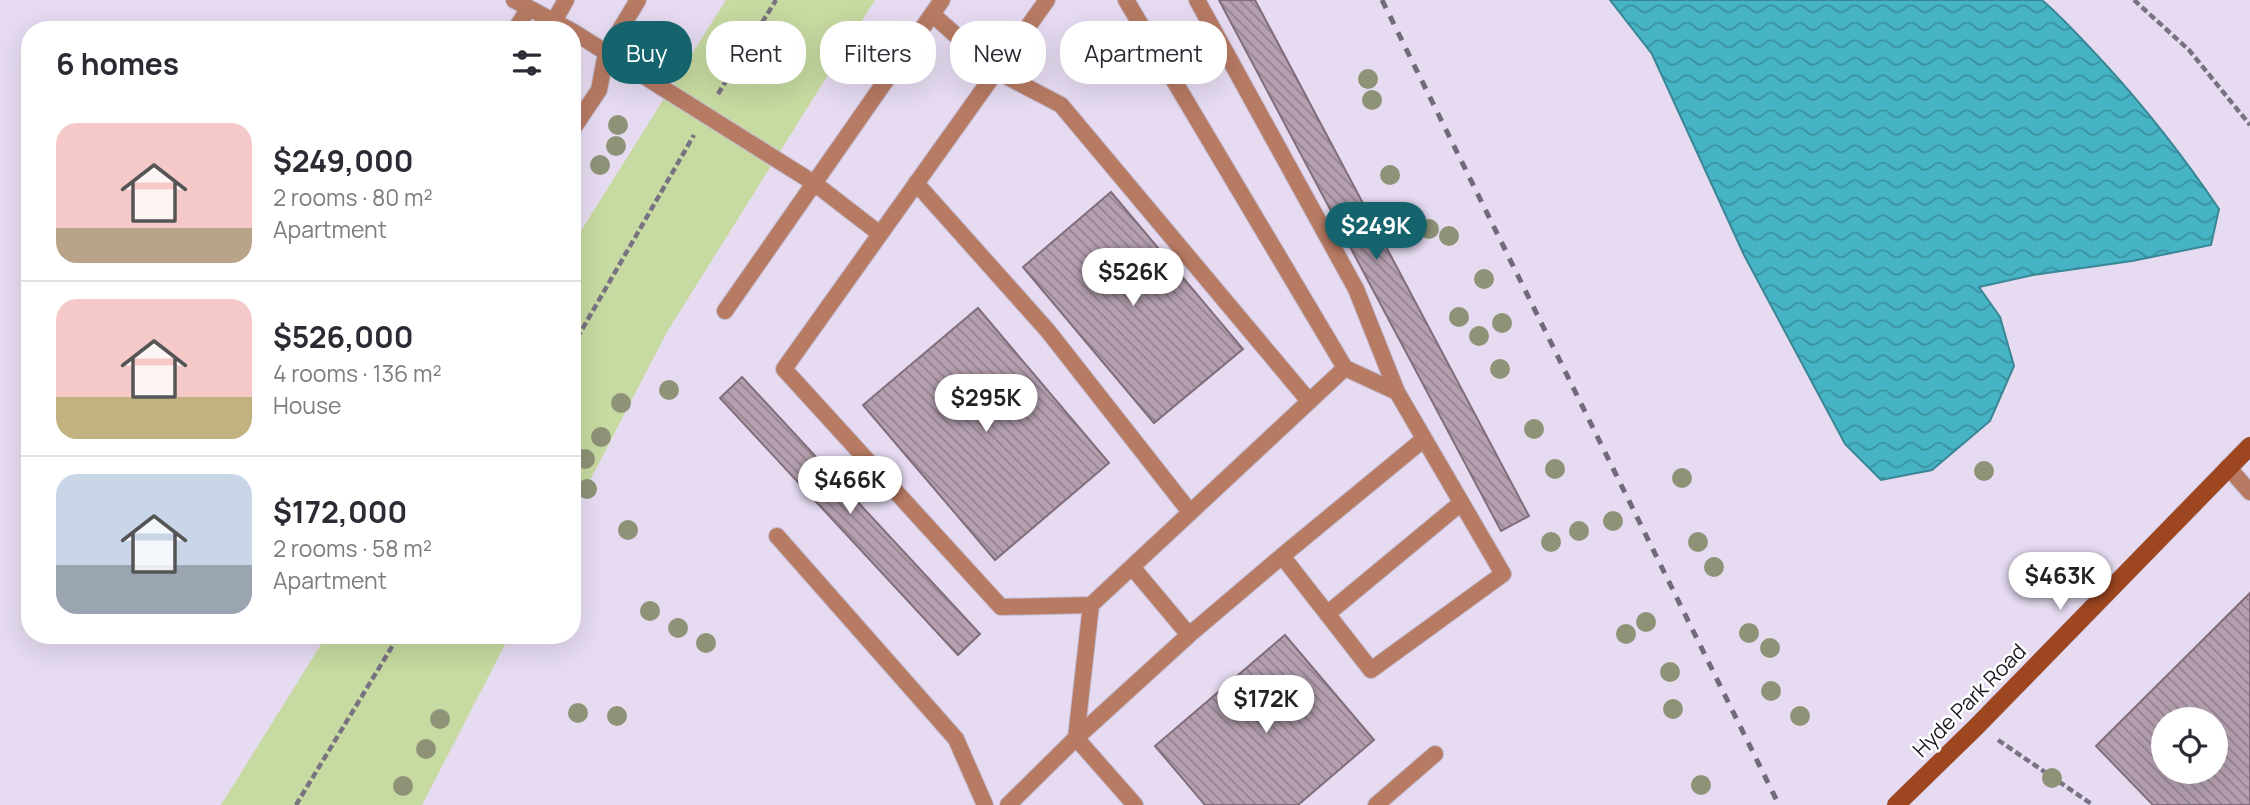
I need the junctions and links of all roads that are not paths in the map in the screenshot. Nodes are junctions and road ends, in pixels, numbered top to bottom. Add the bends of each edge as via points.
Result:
1 (514, 0) edge
2 (566, 0) edge
3 (638, 0) edge
4 (942, 0) edge
5 (1047, 0) edge
6 (1126, 0) edge
7 (1198, 0) edge
8 (529, 8) junction
9 (932, 14) junction
10 (521, 21) edge
11 (554, 21) joint
12 (625, 21) edge
13 (1032, 21) edge
14 (950, 30) edge
15 (581, 37) edge
16 (602, 50) edge
17 (602, 74) edge
18 (656, 84) edge
19 (987, 84) edge
20 (1020, 84) edge
21 (581, 117) edge
22 (814, 183) junction
23 (916, 183) junction
24 (880, 234) junction
25 (725, 310) dead end
26 (1345, 368) junction
27 (1397, 392) junction
28 (1309, 401) junction
29 (1424, 439) junction
30 (2250, 446) edge
31 (2228, 467) junction
32 (2250, 492) edge
33 (1461, 503) junction
34 (1190, 512) junction
35 (777, 536) dead end
36 (1282, 556) junction
37 (1132, 567) junction
38 (1091, 605) junction
39 (1327, 614) junction
40 (1189, 635) junction
41 (1076, 738) junction
42 (1435, 754) dead end
43 (985, 805) edge
44 (1008, 805) edge
45 (1135, 805) edge
46 (1376, 805) edge
47 (1896, 805) edge

1 - 8 lane
2 - 11 lane
3 - 12 lane
4 - 9 lane
5 - 13 lane
6 - 26 lane
7 - 27 lane via 1356,289
8 - 10 lane
8 - 11 lane
9 - 14 lane
9 - 22 lane
15 - 16 lane
17 - 21 lane via 599,90
18 - 22 lane
19 - 23 lane
20 - 28 lane via 1061,104
22 - 24 lane
22 - 25 lane
23 - 24 lane
23 - 34 lane via 1048,331
24 - 38 lane via 784,369 1001,607
26 - 27 lane
26 - 28 lane
27 - 29 lane
28 - 34 lane
29 - 33 lane
29 - 36 lane
30 - 31 main road, Hyde Park Road
31 - 32 lane
31 - 47 main road, Hyde Park Road
33 - 39 lane
33 - 39 lane via 1503,574 1371,670
34 - 37 lane
35 - 43 lane via 956,739
36 - 39 lane
36 - 40 lane
37 - 38 lane
37 - 40 lane
38 - 41 lane
40 - 41 lane
41 - 44 lane
41 - 45 lane
42 - 46 lane

